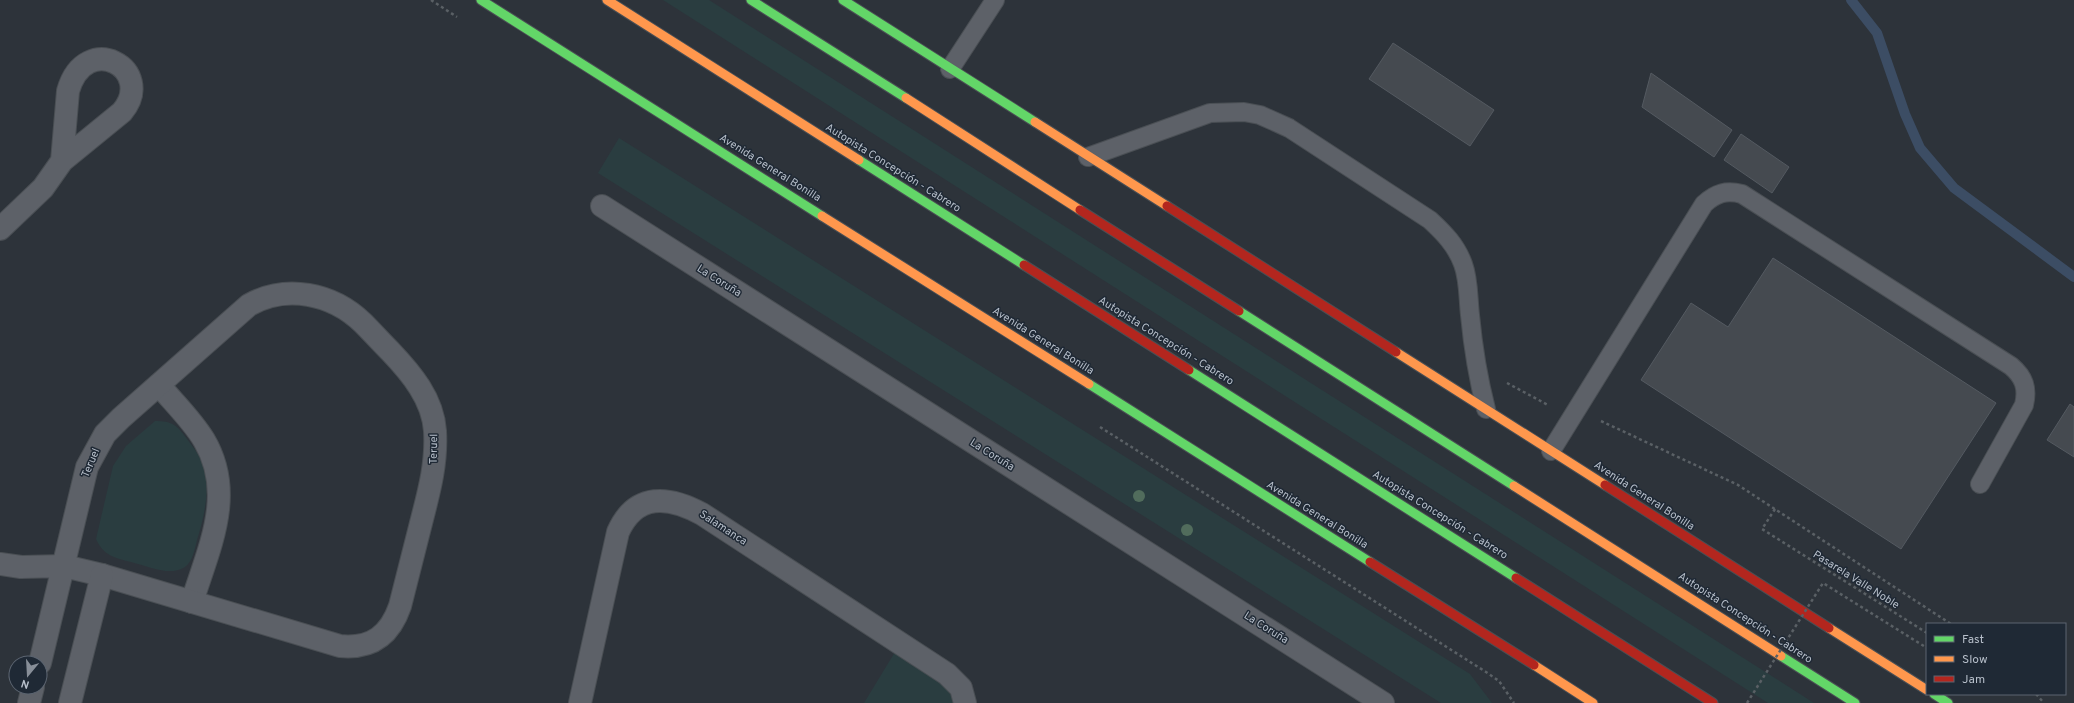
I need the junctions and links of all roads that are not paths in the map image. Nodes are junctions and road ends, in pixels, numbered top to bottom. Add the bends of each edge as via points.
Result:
1 (481, 0) edge
2 (607, 0) edge
3 (751, 0) edge
4 (843, 0) edge
5 (995, 0) edge
6 (950, 69) junction
7 (1088, 157) junction
8 (62, 161) dead end
9 (602, 206) dead end
10 (0, 229) edge
11 (159, 385) junction
12 (1486, 409) junction
13 (1551, 451) junction
14 (1980, 484) dead end
15 (0, 564) edge
16 (64, 566) junction
17 (102, 575) junction
18 (192, 602) junction
19 (42, 655) edge
20 (1926, 689) edge
21 (1936, 695) edge
22 (70, 703) edge
23 (580, 703) edge
24 (965, 703) edge
25 (1383, 703) edge
26 (1593, 703) edge
27 (1713, 703) edge
28 (1855, 703) edge
29 (1948, 703) edge

1 - 26 main road, Avenida General Bonilla
2 - 27 main road, Autopista Concepción - Cabrero
3 - 28 main road, Autopista Concepción - Cabrero
4 - 6 main road, Avenida General Bonilla
5 - 6 lane
6 - 7 main road, Avenida General Bonilla
7 - 12 main road, Avenida General Bonilla
7 - 12 lane via 1210,113 1244,112 1260,115 1289,128 1430,220 1444,232 1463,264 1477,374
8 - 10 street via 43,188
9 - 25 street, La Coruña
11 - 16 street, Teruel via 120,418 94,452 83,483
11 - 18 street via 203,438 216,467 219,482 220,501 217,519
11 - 18 street, Teruel via 249,305 277,294 308,294 349,312 382,343 417,382 428,404 435,429 436,454 433,478 400,606 395,620 386,632 374,641 358,646 340,646
12 - 13 main road, Avenida General Bonilla
13 - 14 lane via 1704,204 1712,196 1732,191 1742,194 2020,373 2025,383 2024,405
13 - 20 main road, Avenida General Bonilla
15 - 16 street, Teruel via 21,567
16 - 17 street, Teruel
16 - 19 street, Teruel
17 - 18 street, Teruel
17 - 22 street
21 - 29 main road
23 - 24 street, Salamanca via 618,532 624,520 644,503 671,501 686,505 702,514 955,680 961,688

